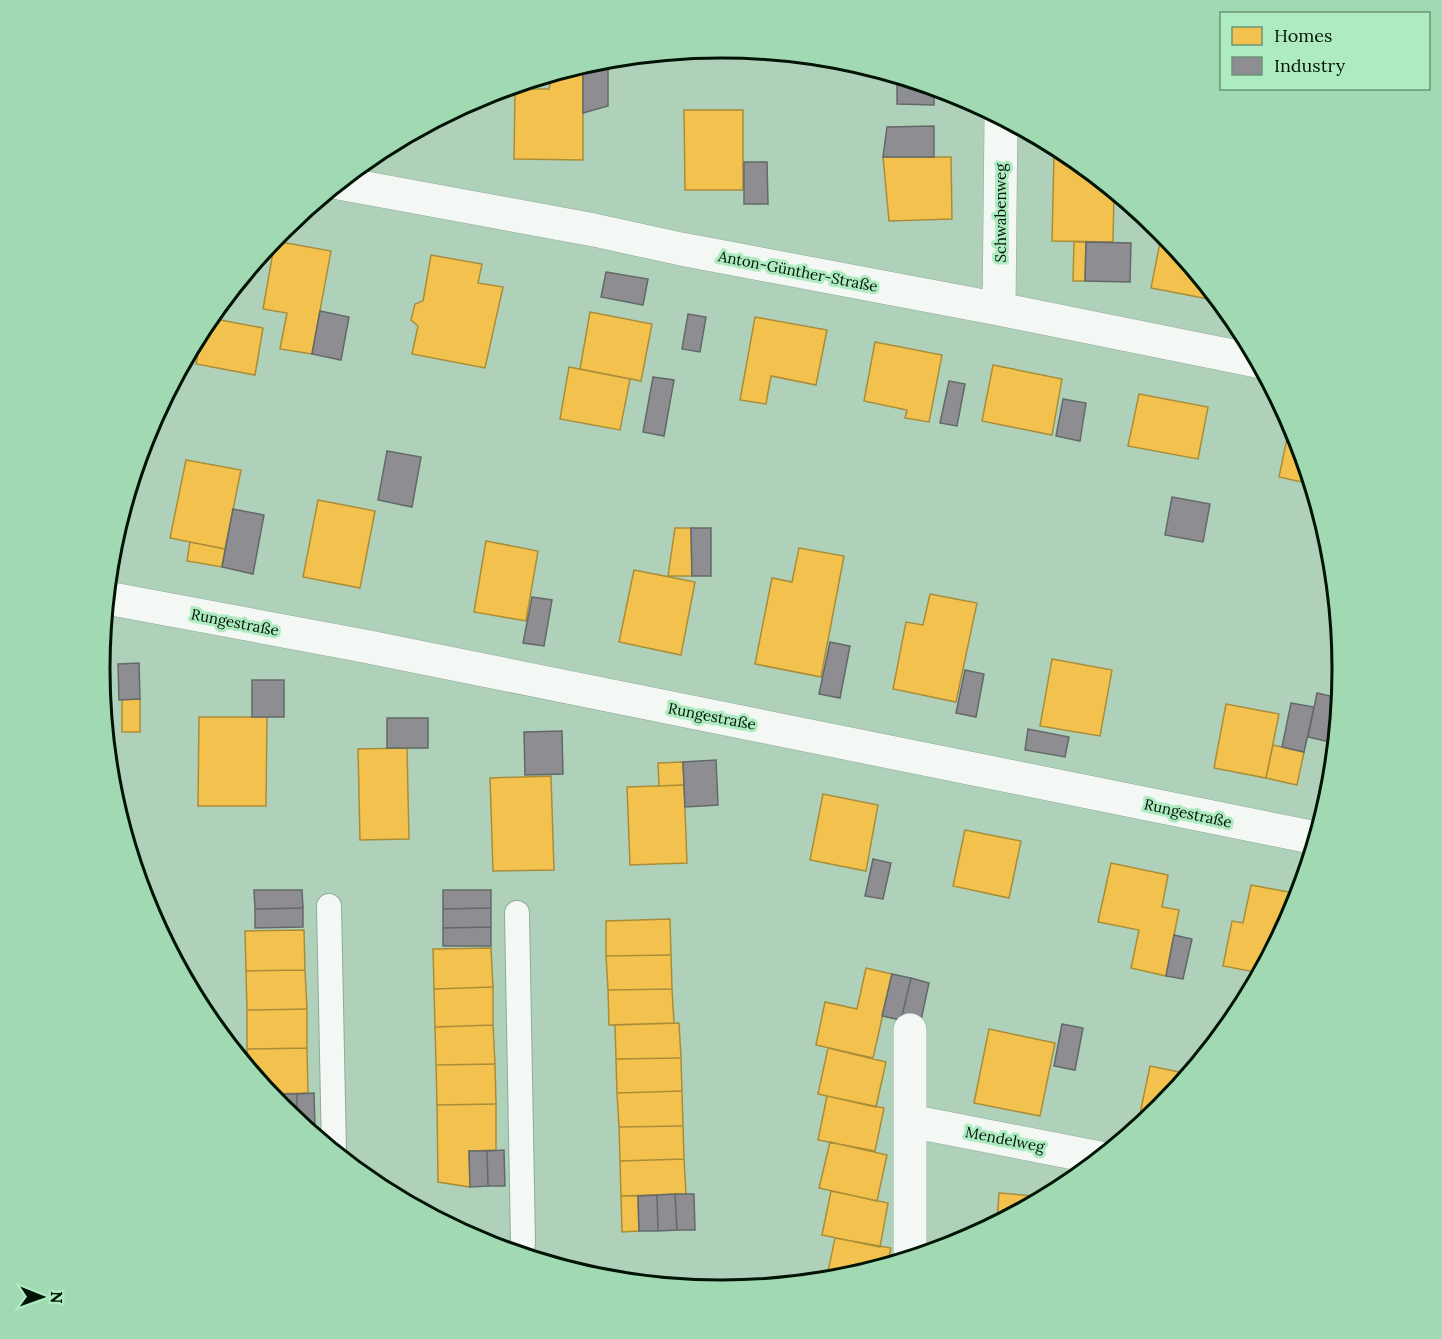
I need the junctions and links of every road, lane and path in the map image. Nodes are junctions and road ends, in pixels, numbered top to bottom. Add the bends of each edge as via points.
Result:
1 (1001, 127) edge
2 (349, 185) edge
3 (999, 309) junction
4 (1247, 359) edge
5 (114, 599) edge
6 (1309, 836) edge
7 (329, 906) dead end
8 (517, 913) dead end
9 (910, 1030) dead end
10 (910, 1121) junction
11 (334, 1142) edge
12 (1090, 1156) edge
13 (522, 1247) edge
14 (910, 1250) edge

1 - 3 street, Schwabenweg
2 - 3 street, Anton-Günther-Straße
3 - 4 street, Anton-Günther-Straße
5 - 6 street, Rungestraße via 364,646
7 - 11 lane
8 - 13 lane
9 - 10 street
10 - 12 street, Mendelweg
10 - 14 street

